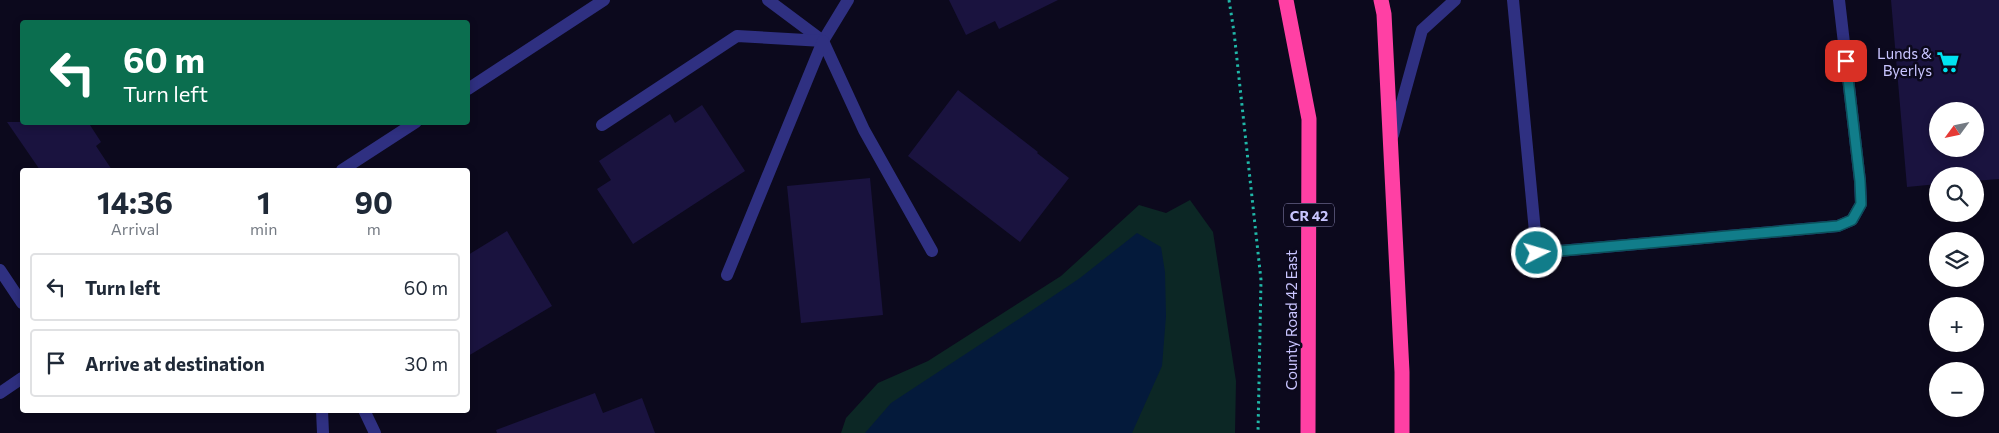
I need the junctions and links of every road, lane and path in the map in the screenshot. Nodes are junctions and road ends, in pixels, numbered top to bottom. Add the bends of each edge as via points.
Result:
1 (604, 0) edge
2 (768, 0) edge
3 (848, 0) edge
4 (1229, 0) edge
5 (1286, 0) edge
6 (1381, 0) edge
7 (1455, 0) edge
8 (1513, 0) edge
9 (1839, 0) edge
10 (823, 41) junction
11 (470, 88) edge
12 (411, 125) edge
13 (602, 125) dead end
14 (1390, 142) junction
15 (345, 168) edge
16 (932, 251) dead end
17 (0, 270) edge
18 (726, 275) dead end
19 (20, 300) edge
20 (20, 379) edge
21 (0, 393) edge
22 (322, 413) edge
23 (365, 413) edge
24 (323, 433) edge
25 (375, 433) edge
26 (1258, 433) edge
27 (1308, 433) edge
28 (1402, 433) edge

1 - 11 street
2 - 10 street
3 - 10 street
4 - 26 path via 1261,280
5 - 27 highway, County Road 42 East / CR 42 via 1309,119
6 - 14 highway
7 - 14 street via 1422,30
8 - 9 street via 1537,253 1838,226 1852,220 1861,204 1860,181
10 - 13 street via 737,36
10 - 16 street via 864,130
10 - 18 street
12 - 15 street
14 - 28 highway via 1402,363
17 - 19 street
20 - 21 street
22 - 24 street
23 - 25 street

